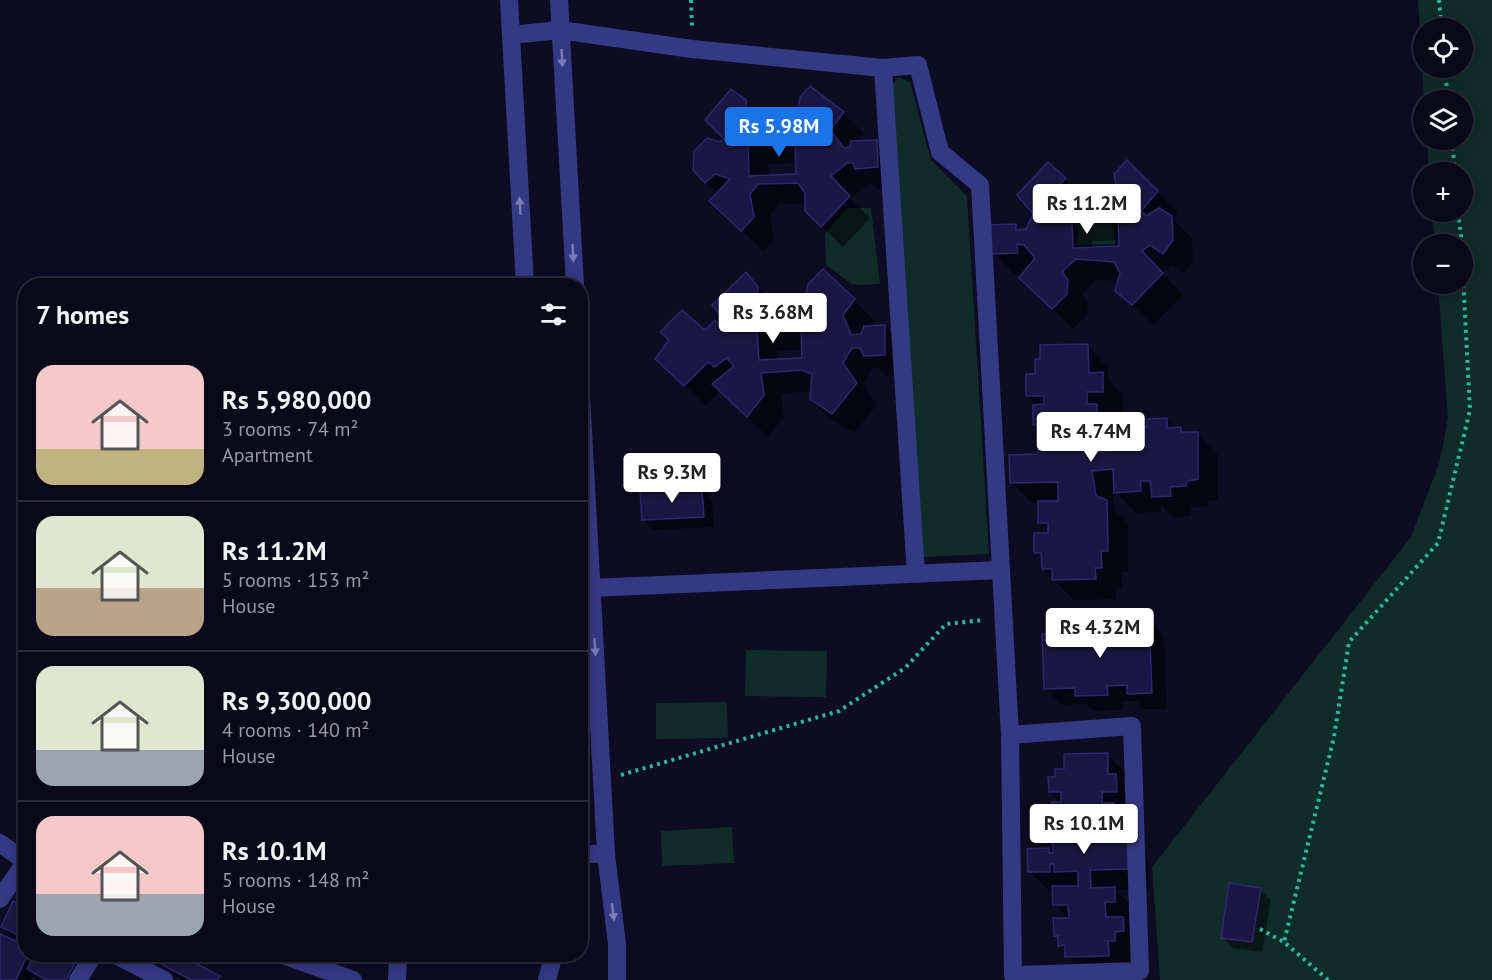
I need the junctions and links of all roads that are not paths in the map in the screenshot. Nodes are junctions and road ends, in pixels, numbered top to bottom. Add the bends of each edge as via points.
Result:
1 (509, 0) edge
2 (559, 0) edge
3 (560, 30) junction
4 (511, 35) junction
5 (883, 68) junction
6 (525, 278) edge
7 (575, 278) edge
8 (588, 554) edge
9 (1000, 570) junction
10 (916, 574) junction
11 (591, 588) junction
12 (1010, 735) junction
13 (0, 843) edge
14 (588, 854) edge
15 (606, 854) junction
16 (18, 857) edge
17 (18, 872) edge
18 (0, 899) edge
19 (89, 962) edge
20 (129, 962) edge
21 (302, 962) edge
22 (397, 962) edge
23 (552, 962) edge
24 (78, 980) edge
25 (164, 980) edge
26 (353, 980) edge
27 (396, 980) edge
28 (547, 980) edge
29 (617, 980) edge

1 - 4 street
2 - 3 street
3 - 4 street
3 - 5 street via 692,49
3 -> 7 street
6 -> 4 street
5 - 9 street via 918,65 940,152 980,185
5 - 10 street
8 - 11 street
9 - 10 street
9 - 12 street
10 - 11 street
11 -> 15 street
12 - 12 street via 1132,726 1140,971 1013,975
13 - 16 street
14 - 15 street
15 -> 29 street via 617,944
17 - 18 street
19 - 24 street
20 - 25 street
21 - 26 street
22 - 27 street
23 - 28 street

